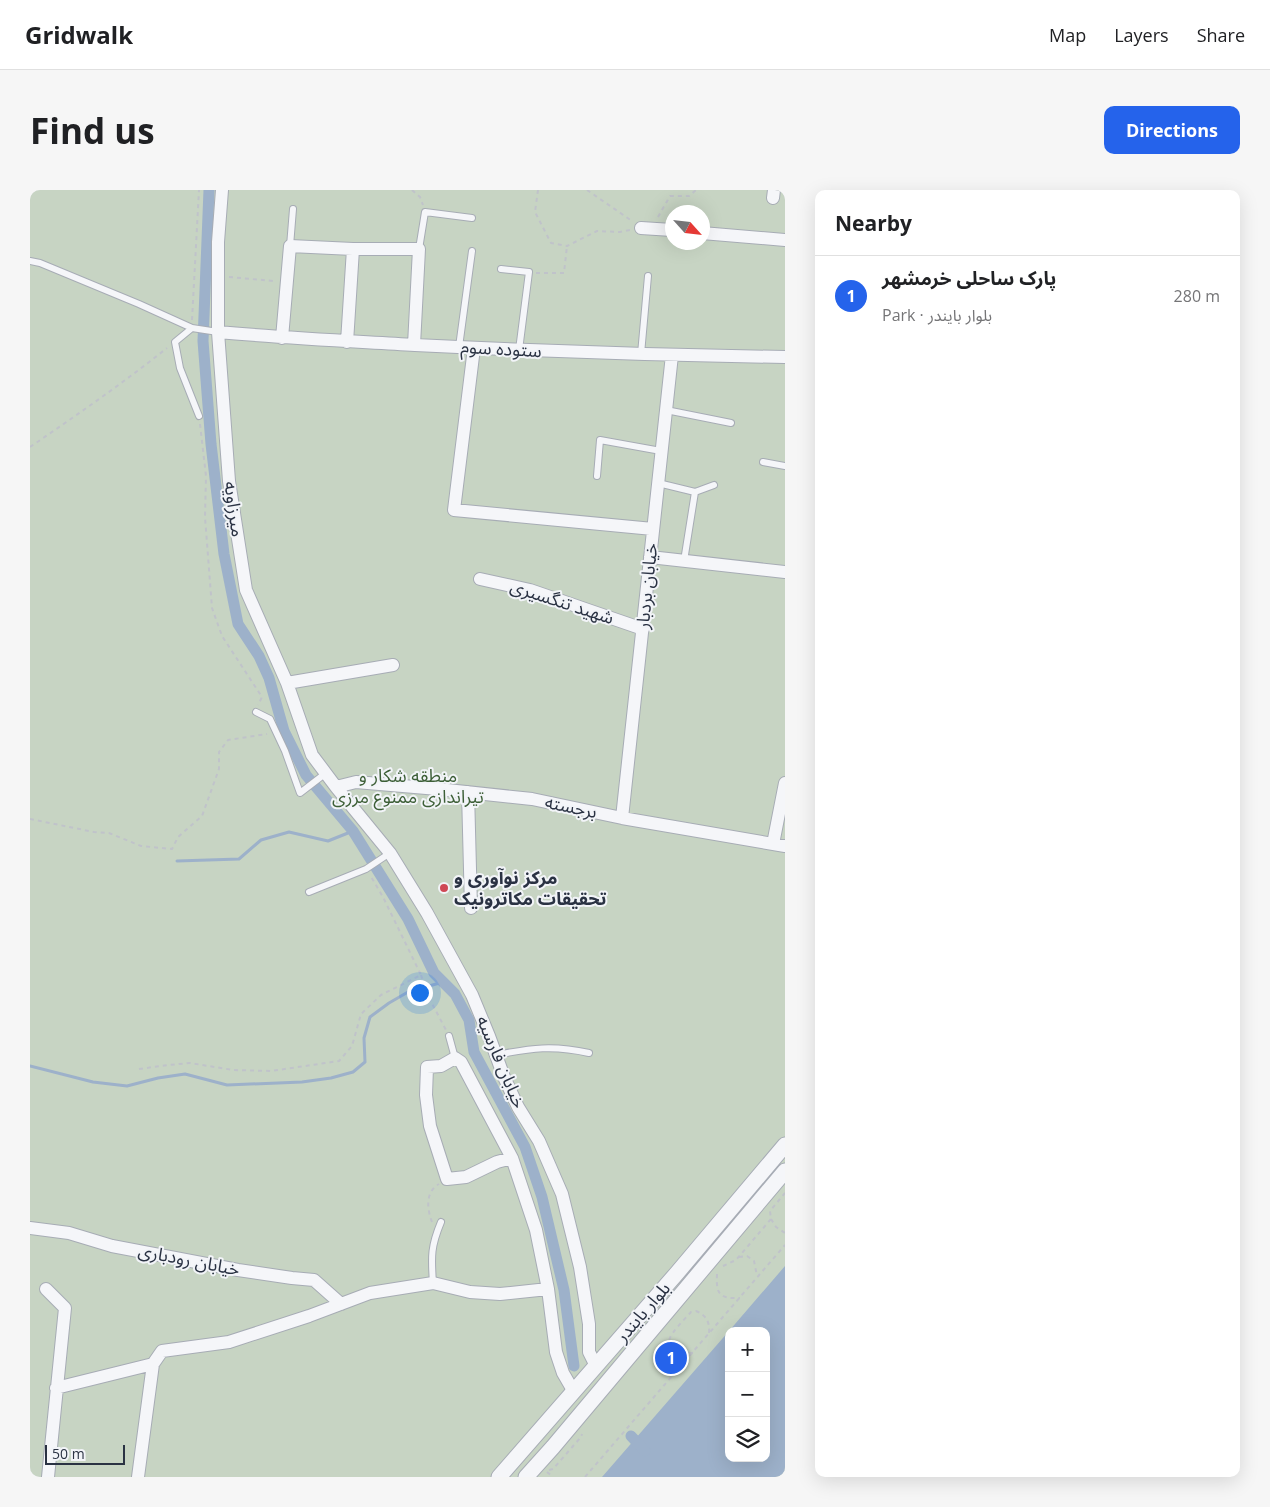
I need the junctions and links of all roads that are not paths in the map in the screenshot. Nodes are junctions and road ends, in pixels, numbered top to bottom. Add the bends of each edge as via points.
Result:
1 (222, 190) edge
2 (293, 208) dead end
3 (472, 218) dead end
4 (647, 228) road end
5 (665, 229) edge
6 (710, 234) edge
7 (785, 240) edge
8 (290, 246) junction
9 (353, 249) junction
10 (419, 249) junction
11 (472, 251) dead end
12 (30, 261) edge
13 (501, 269) dead end
14 (648, 276) dead end
15 (194, 328) junction
16 (215, 331) junction
17 (282, 338) junction
18 (347, 342) junction
19 (414, 344) junction
20 (459, 347) junction
21 (474, 348) junction
22 (519, 350) junction
23 (641, 354) junction
24 (672, 355) junction
25 (785, 358) edge
26 (666, 410) junction
27 (199, 416) road end
28 (731, 423) dead end
29 (661, 451) junction
30 (763, 462) dead end
31 (785, 466) edge
32 (597, 476) dead end
33 (658, 483) junction
34 (714, 485) dead end
35 (695, 492) junction
36 (653, 529) junction
37 (650, 557) junction
38 (684, 561) junction
39 (785, 572) edge
40 (480, 579) dead end
41 (643, 629) junction
42 (393, 666) dead end
43 (288, 683) junction
44 (256, 712) road end
45 (323, 776) junction
46 (785, 783) edge
47 (336, 787) junction
48 (468, 792) junction
49 (622, 818) junction
50 (779, 845) edge
51 (385, 857) junction
52 (309, 892) dead end
53 (471, 908) dead end
54 (449, 1036) road end
55 (589, 1052) dead end
56 (496, 1055) junction
57 (455, 1058) junction
58 (785, 1145) edge
59 (512, 1158) junction
60 (785, 1171) edge
61 (440, 1222) dead end
62 (30, 1228) edge
63 (433, 1283) junction
64 (46, 1289) dead end
65 (548, 1289) junction
66 (341, 1304) junction
67 (153, 1364) junction
68 (596, 1366) junction
69 (56, 1388) junction
70 (574, 1392) junction
71 (48, 1477) edge
72 (138, 1477) edge
73 (499, 1477) edge
74 (526, 1477) edge

1 - 16 street, میرزاویه
2 - 8 lane
3 - 10 lane via 425,212
4 - 5 street
6 - 7 street
8 - 9 street
8 - 17 street
9 - 10 street
9 - 18 street
10 - 19 street
11 - 20 lane
12 - 15 lane
13 - 22 lane via 528,272
14 - 23 lane
15 - 16 lane
15 - 27 lane via 175,342 180,368
16 - 17 street, ستوده سوم
16 - 43 street, میرزاویه via 229,481 246,590
17 - 18 street, ستوده سوم
18 - 19 street, ستوده سوم
19 - 20 street, ستوده سوم
20 - 21 street, ستوده سوم
21 - 22 street, ستوده سوم
21 - 36 street via 454,510
22 - 23 street, ستوده سوم
23 - 24 street, ستوده سوم
24 - 25 street, ستوده سوم
24 - 26 street, خیابان بردبار
26 - 28 lane
26 - 29 street, خیابان بردبار
29 - 32 lane via 600,440
29 - 33 street, خیابان بردبار
30 - 31 lane
33 - 35 lane
33 - 36 street, خیابان بردبار
34 - 35 lane
35 - 38 lane
36 - 37 street, خیابان بردبار
37 - 38 street
37 - 41 street, خیابان بردبار
38 - 39 street
40 - 41 street, شهید تنگسیری via 530,590
41 - 49 street, خیابان بردبار
42 - 43 street
43 - 45 street, میرزاویه via 312,754
44 - 45 lane via 270,719 300,794
45 - 47 street, میرزاویه
46 - 50 street
47 - 48 street, برجسته via 356,782
47 - 51 street, خیابان فارسیه
48 - 49 street, برجسته via 532,799
48 - 53 street
49 - 50 street, برجسته
51 - 52 lane via 368,868
51 - 56 street, خیابان فارسیه via 426,913 472,995
54 - 57 lane
55 - 56 lane via 564,1047 530,1048
56 - 68 street, خیابان فارسیه via 514,1100 539,1141 562,1194 581,1277 589,1324 589,1352
57 - 59 street, خیابان فارسیه via 461,1062
57 - 59 street via 441,1066 427,1067 430,1126 447,1179 466,1177
58 - 68 street, بلوار بایندر
59 - 65 street, خیابان فارسیه via 536,1230
60 - 74 street, بلوار بایندر
61 - 63 lane via 432,1242
62 - 66 street, خیابان رودباری via 69,1233 112,1246 238,1270 314,1280
63 - 65 street via 470,1292 500,1294
63 - 66 street via 370,1293
64 - 69 street via 65,1308
65 - 70 street, خیابان فارسیه via 556,1352
66 - 67 street via 229,1342 162,1351
67 - 69 street
67 - 72 street
68 - 70 street, بلوار بایندر
69 - 71 street
70 - 73 street, بلوار بایندر

